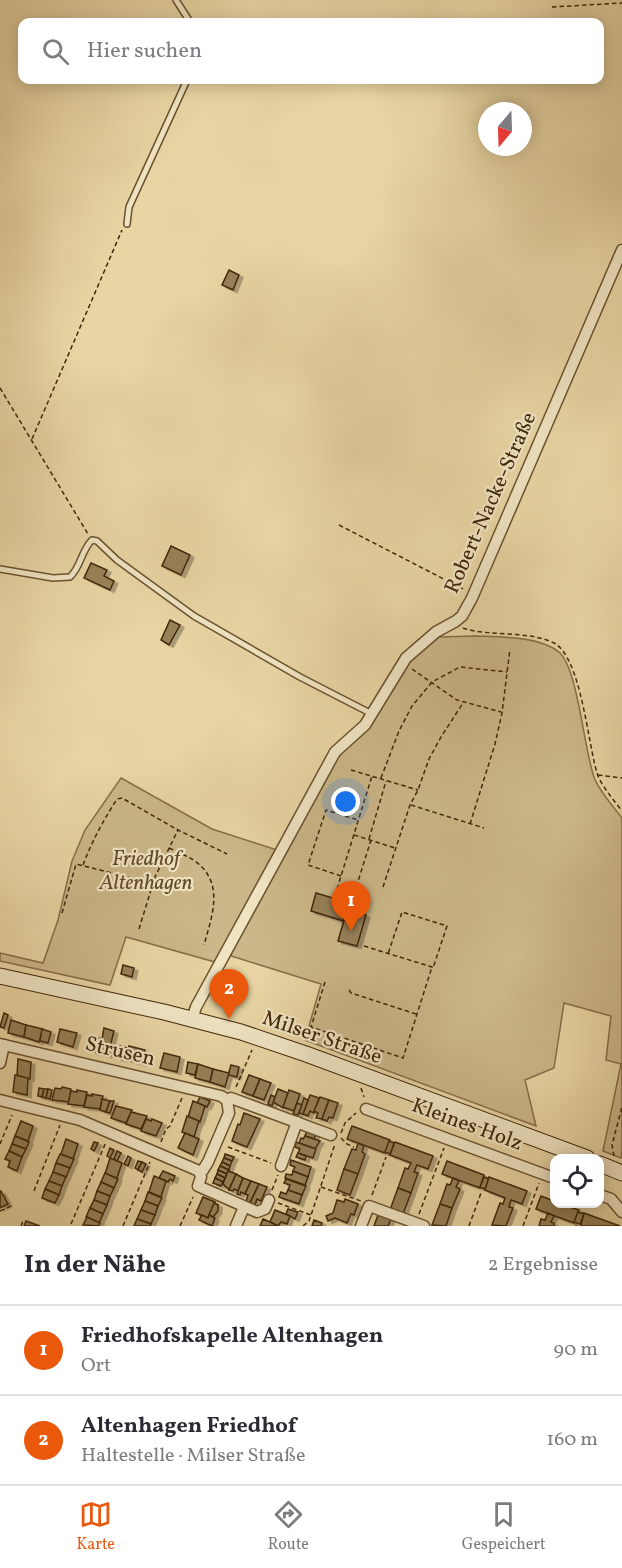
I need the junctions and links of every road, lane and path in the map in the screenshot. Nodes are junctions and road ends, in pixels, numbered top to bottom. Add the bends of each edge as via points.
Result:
1 (176, 0) edge
2 (622, 3) edge
3 (552, 7) dead end
4 (187, 18) edge
5 (186, 84) edge
6 (127, 224) joint
7 (622, 250) edge
8 (0, 388) edge
9 (32, 439) junction
10 (339, 525) dead end
11 (92, 540) junction
12 (0, 569) edge
13 (473, 595) junction
14 (456, 621) junction
15 (510, 649) dead end
16 (402, 662) junction
17 (507, 672) junction
18 (432, 682) junction
19 (463, 703) junction
20 (502, 712) junction
21 (372, 714) junction
22 (351, 770) dead end
23 (597, 775) junction
24 (372, 776) junction
25 (381, 778) junction
26 (622, 778) edge
27 (387, 780) junction
28 (418, 790) junction
29 (410, 805) junction
30 (622, 812) edge
31 (358, 819) junction
32 (470, 824) junction
33 (484, 828) dead end
34 (178, 830) junction
35 (354, 835) junction
36 (370, 839) junction
37 (169, 848) junction
38 (396, 848) junction
39 (227, 854) dead end
40 (83, 865) junction
41 (341, 876) junction
42 (152, 883) junction
43 (383, 887) dead end
44 (337, 889) dead end
45 (354, 894) dead end
46 (62, 913) dead end
47 (139, 929) dead end
48 (204, 945) dead end
49 (364, 946) dead end
50 (388, 954) junction
51 (432, 967) junction
52 (0, 976) edge
53 (325, 982) dead end
54 (350, 990) dead end
55 (270, 1014) dead end
56 (417, 1014) junction
57 (192, 1019) junction
58 (265, 1029) dead end
59 (2, 1045) edge
60 (253, 1049) dead end
61 (0, 1063) edge
62 (186, 1087) junction
63 (229, 1099) junction
64 (0, 1100) edge
65 (16, 1105) junction
66 (622, 1107) edge
67 (366, 1109) joint
68 (64, 1116) junction
69 (297, 1122) junction
70 (110, 1133) junction
71 (331, 1135) joint
72 (447, 1139) junction
73 (216, 1143) junction
74 (0, 1144) edge
75 (354, 1147) dead end
76 (155, 1153) junction
77 (576, 1154) edge
78 (386, 1157) dead end
79 (604, 1165) edge
80 (281, 1166) junction
81 (619, 1167) edge
82 (200, 1171) junction
83 (543, 1174) junction
84 (550, 1176) edge
85 (198, 1186) junction
86 (321, 1187) junction
87 (34, 1191) dead end
88 (482, 1193) dead end
89 (604, 1196) edge
90 (269, 1200) junction
91 (11, 1206) dead end
92 (244, 1206) junction
93 (369, 1206) junction
94 (0, 1211) edge
95 (622, 1212) edge
96 (311, 1215) junction
97 (23, 1221) dead end
98 (71, 1224) dead end
99 (420, 1225) edge
100 (21, 1226) edge
101 (123, 1226) edge
102 (180, 1226) edge
103 (236, 1226) edge
104 (303, 1226) edge
105 (361, 1226) edge
106 (469, 1226) edge
107 (523, 1226) edge

1 - 4 lane
2 - 3 path
5 - 6 lane via 129,207
6 - 9 path
7 - 13 street, Robert-Nacke-Straße
8 - 9 path
9 - 11 path
10 - 13 path
11 - 12 lane via 70,577
11 - 21 lane via 194,616
13 - 14 street, Robert-Nacke-Straße
14 - 16 street, Robert-Nacke-Straße via 436,632
14 - 23 path via 464,629 519,634 554,643 564,652 580,695
15 - 17 path
16 - 18 path
16 - 21 street, Robert-Nacke-Straße
17 - 18 path via 460,667
17 - 20 path
18 - 19 path
18 - 25 path via 412,706
19 - 20 path
19 - 28 path via 429,759
20 - 32 path
21 - 57 street, Robert-Nacke-Straße via 359,732 335,752
22 - 24 path
23 - 26 path
23 - 30 path
24 - 25 path
24 - 31 path
25 - 27 path
27 - 28 path
27 - 36 path
28 - 29 path
29 - 32 path
29 - 38 path
31 - 35 path
31 - 41 path via 326,810 308,865
32 - 33 path
34 - 37 path
34 - 39 path
34 - 40 path via 122,798 117,799 90,844
35 - 36 path
35 - 41 path
36 - 38 path
36 - 45 path
37 - 42 path
37 - 48 path via 195,861 213,886 214,908
38 - 43 path
40 - 42 path
40 - 46 path via 75,866
41 - 44 path
42 - 47 path
49 - 50 path
50 - 51 path
50 - 51 path via 402,912 447,926
51 - 56 path
52 - 57 main road, Milser Straße
53 - 56 path via 311,1027 403,1058
54 - 56 path
55 - 58 path
57 - 77 main road, Milser Straße via 306,1054
59 - 61 street, Strusen
59 - 62 street, Strusen
60 - 63 path
62 - 63 street, Strusen
62 - 76 path
63 - 69 street, Strusen
63 - 73 street via 229,1113
64 - 65 street
65 - 68 street
65 - 74 path
66 - 81 path via 612,1145
67 - 72 street, Kleines Holz
67 - 75 path via 348,1119 340,1134 343,1141
68 - 70 street
68 - 87 path
69 - 71 street, Strusen
69 - 80 street
70 - 76 street
70 - 98 path
71 - 86 path via 336,1146
72 - 83 street, Kleines Holz
72 - 99 path
73 - 80 path
73 - 82 street
76 - 82 street
76 - 101 path
78 - 93 path
79 - 81 main road
80 - 90 path
82 - 85 street
83 - 84 street, Kleines Holz
83 - 107 path
85 - 92 street
85 - 102 path
86 - 93 path
86 - 96 path
88 - 106 path
89 - 95 street
90 - 92 street via 265,1209 257,1212
90 - 96 path
91 - 94 path
92 - 103 street
93 - 99 street
93 - 105 street
96 - 104 path
97 - 100 path

